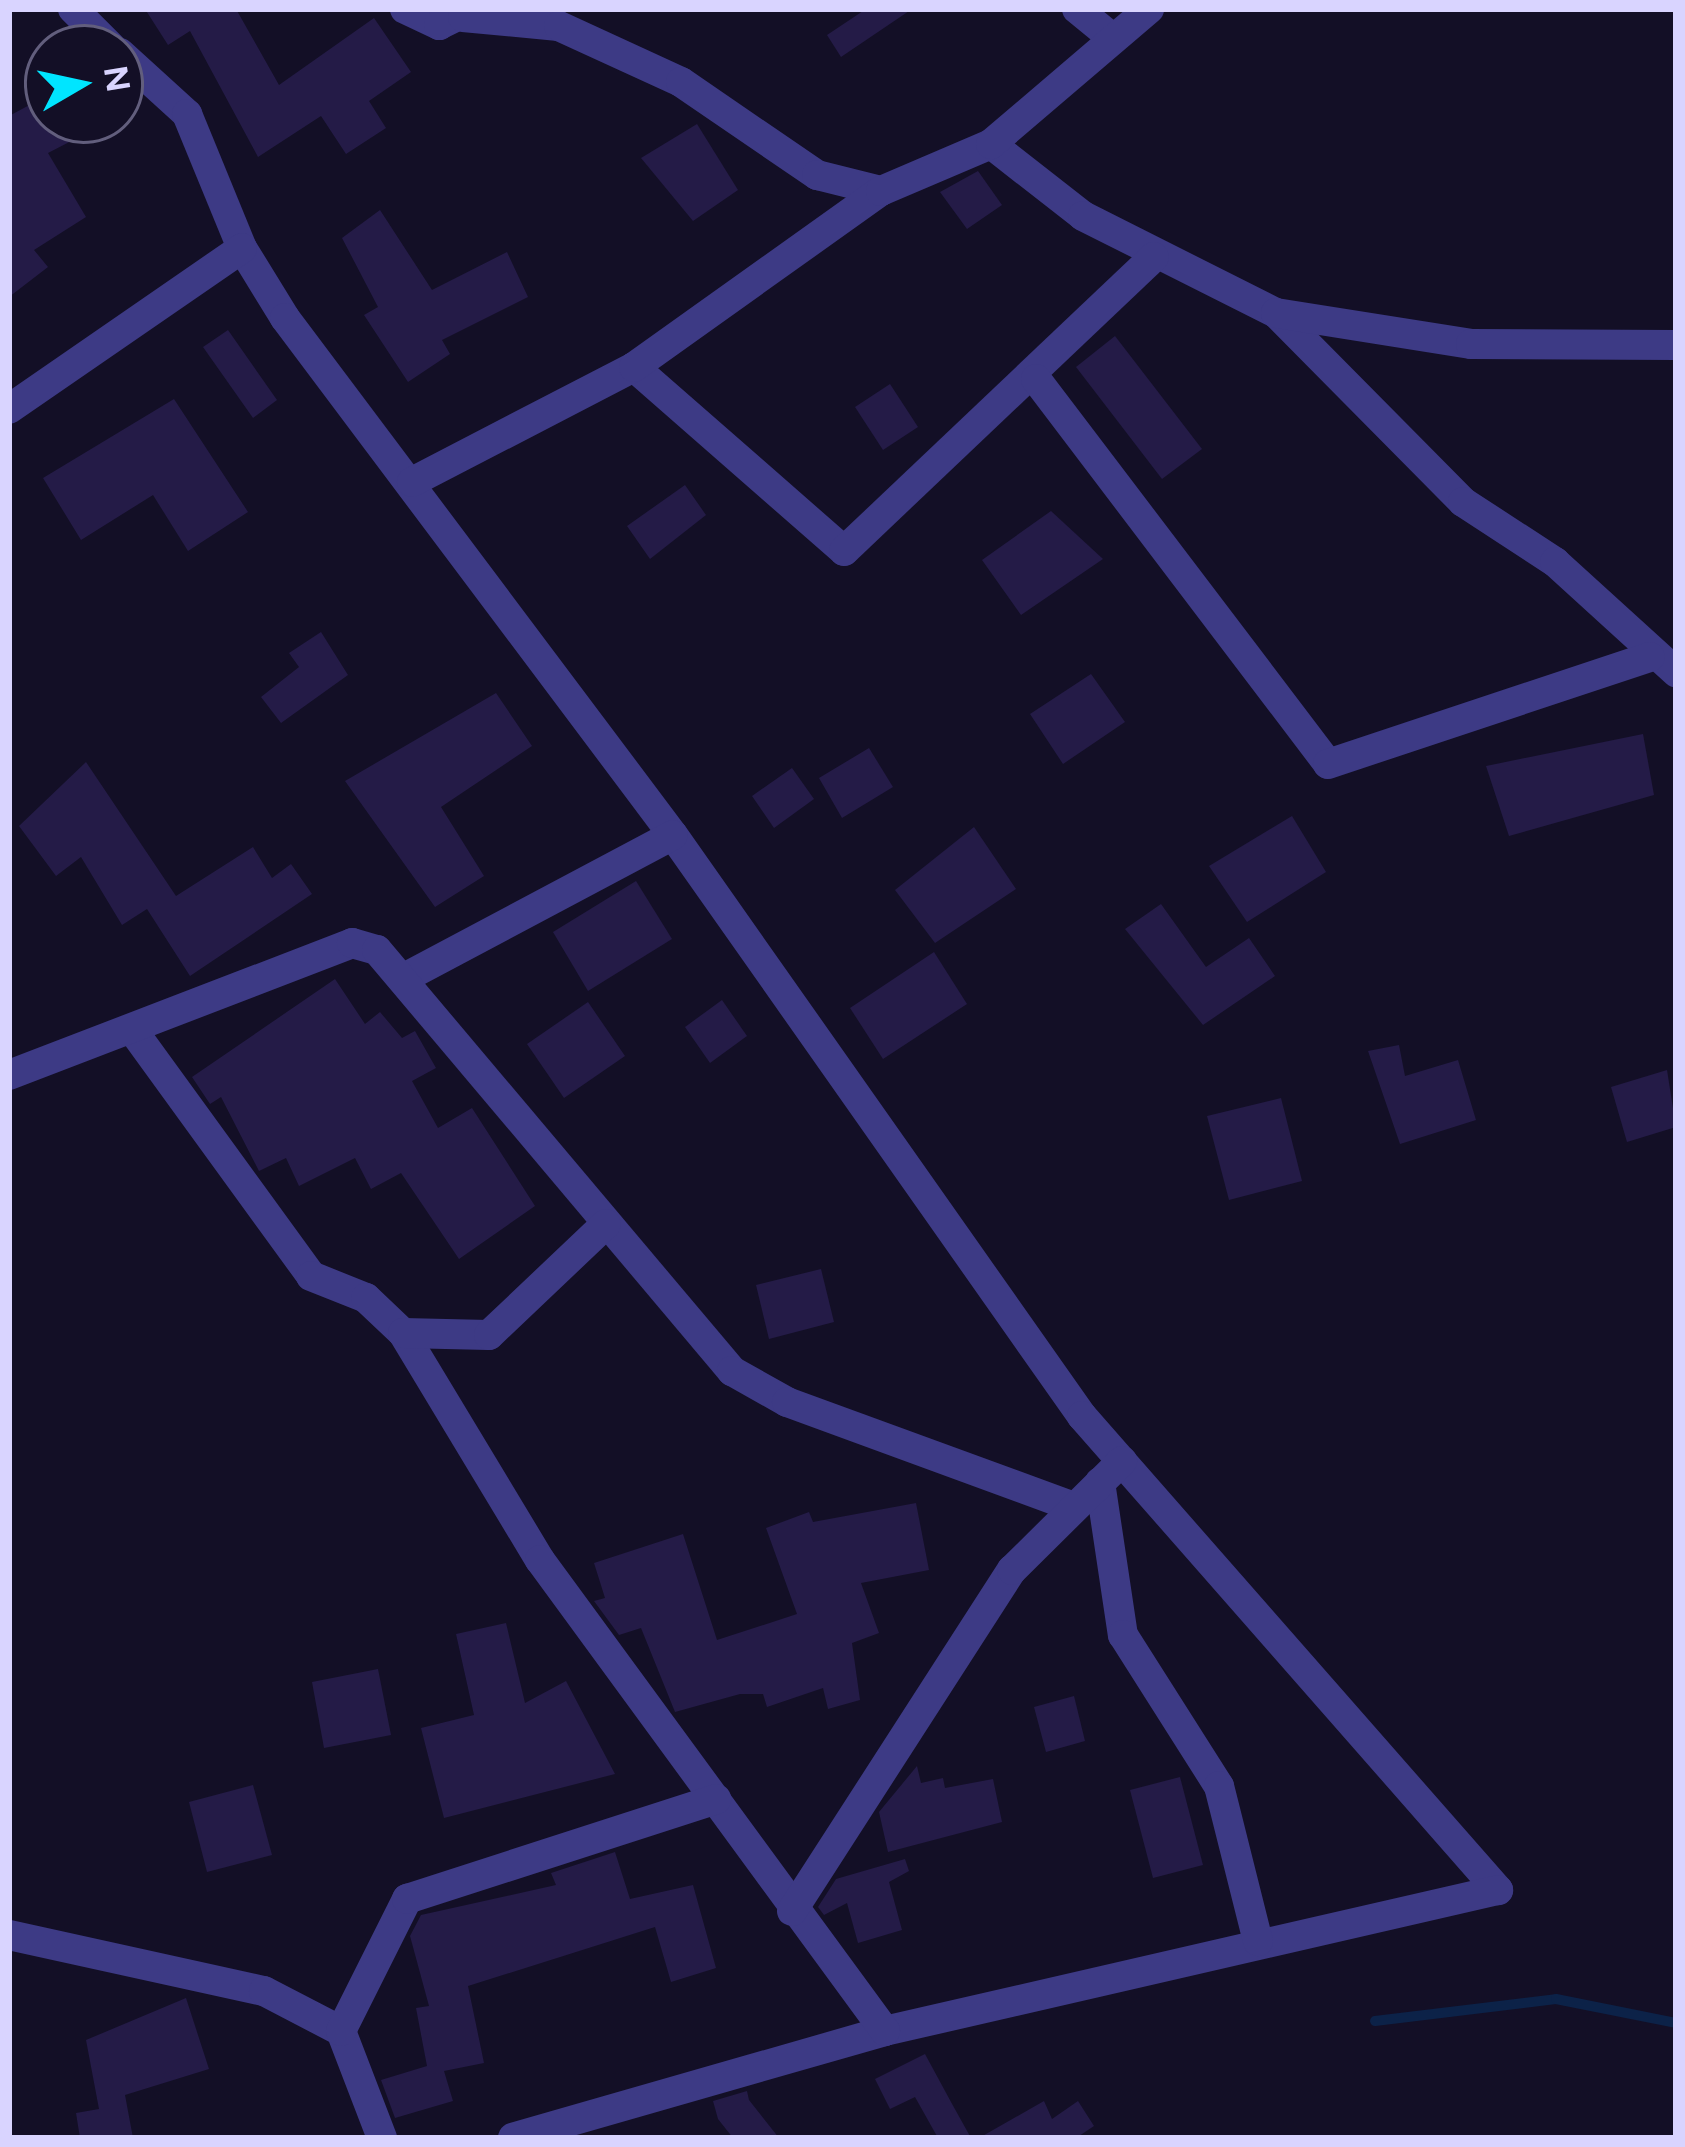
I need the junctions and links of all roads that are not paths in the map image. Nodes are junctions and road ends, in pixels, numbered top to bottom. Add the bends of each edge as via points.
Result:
1 (405, 9) edge
2 (1077, 9) edge
3 (1149, 9) edge
4 (468, 13) edge
5 (1111, 36) junction
6 (144, 75) edge
7 (991, 144) junction
8 (881, 191) junction
9 (242, 248) junction
10 (1154, 257) junction
11 (1276, 313) junction
12 (1676, 345) edge
13 (634, 367) junction
14 (1036, 379) junction
15 (10, 415) edge
16 (412, 482) junction
17 (1663, 665) edge
18 (673, 835) junction
19 (406, 977) junction
20 (134, 1032) junction
21 (9, 1075) edge
22 (606, 1224) junction
23 (403, 1333) junction
24 (1111, 1471) junction
25 (1069, 1505) junction
26 (716, 1799) junction
27 (792, 1912) junction
28 (9, 1935) edge
29 (1258, 1941) junction
30 (341, 2031) junction
31 (885, 2031) junction
32 (382, 2138) edge
33 (514, 2138) edge

1 - 4 street via 439,25
2 - 5 street
3 - 5 street
4 - 8 street via 559,26 681,82 818,175
5 - 7 street
6 - 9 street via 187,114
7 - 8 street
7 - 10 street
8 - 13 street
9 - 15 street
9 - 16 street
10 - 11 street
10 - 14 street
11 - 12 street via 1471,344
11 - 17 street via 1390,436 1555,562
13 - 14 street via 844,550
13 - 16 street
14 - 17 street via 1328,764
16 - 18 street
18 - 19 street
18 - 24 street
19 - 20 street via 352,943
19 - 22 street
20 - 21 street
20 - 23 street via 311,1276 366,1298
22 - 23 street via 489,1335
22 - 25 street via 753,1387
23 - 26 street via 540,1560
24 - 25 street
24 - 29 street via 1123,1635 1219,1786
24 - 29 street via 1498,1890
25 - 27 street via 1012,1570
26 - 27 street
26 - 30 street via 407,1899
27 - 31 street
28 - 30 street via 264,1990
29 - 31 street
30 - 32 street
31 - 33 street

